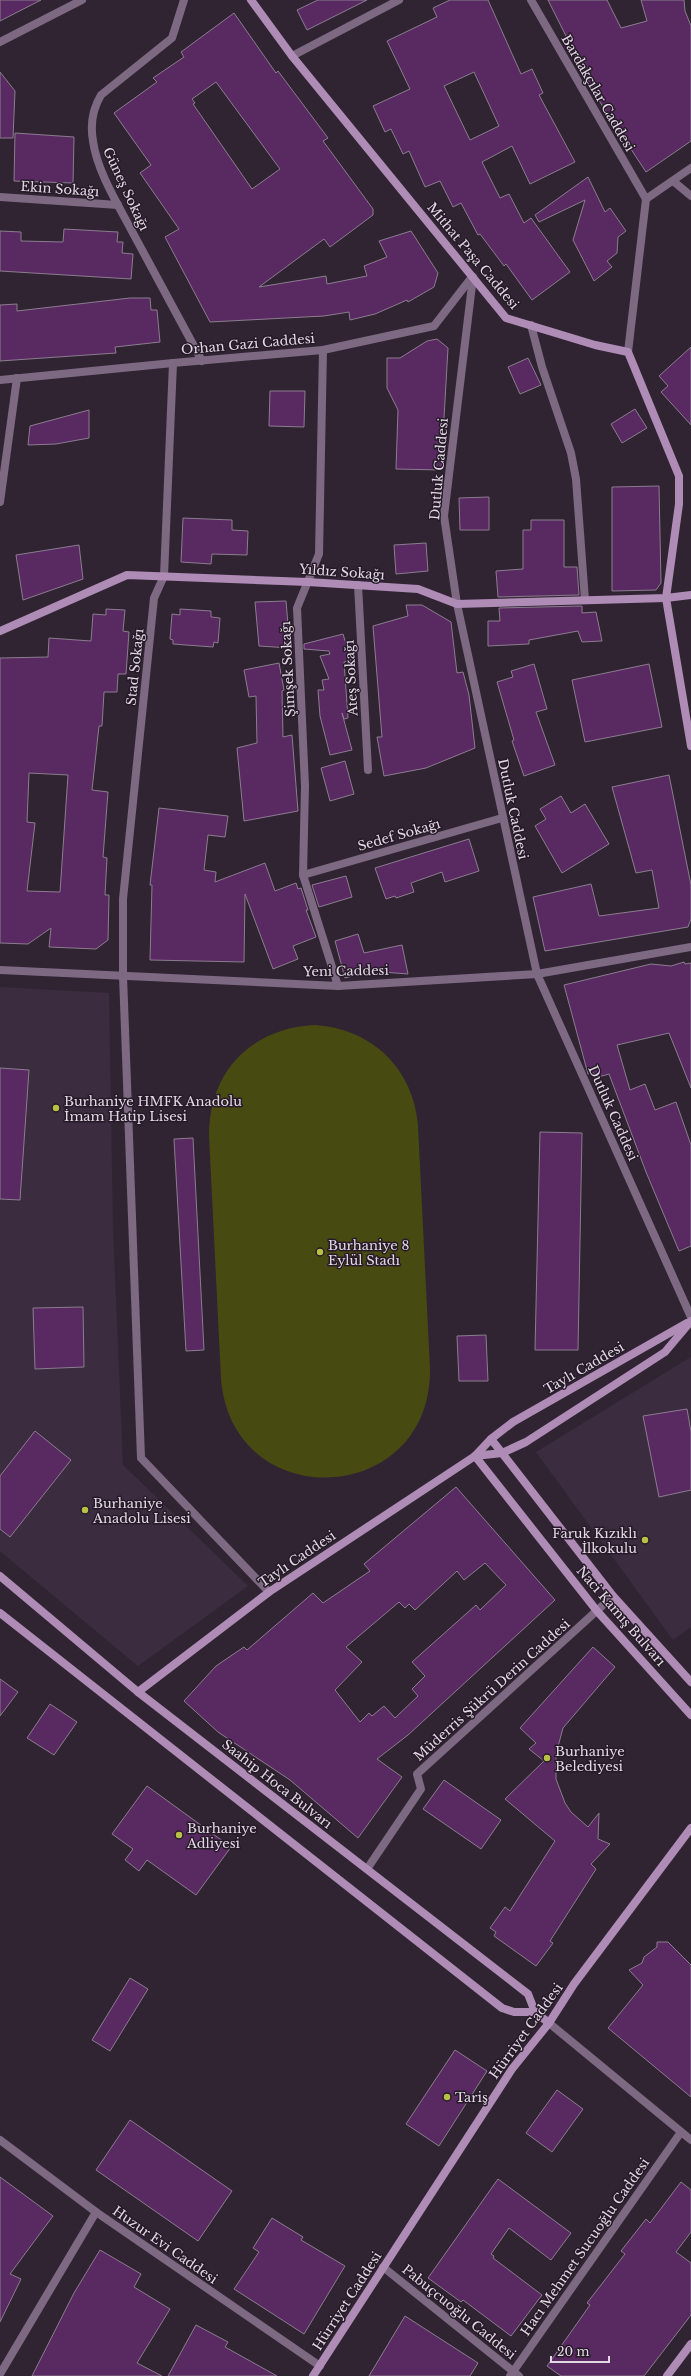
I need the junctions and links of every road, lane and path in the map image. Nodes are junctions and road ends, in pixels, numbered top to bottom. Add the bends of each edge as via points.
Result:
1 (82, 0) edge
2 (184, 0) edge
3 (251, 0) edge
4 (399, 0) edge
5 (531, 0) edge
6 (0, 42) edge
7 (292, 56) junction
8 (691, 168) edge
9 (673, 181) junction
10 (0, 196) edge
11 (691, 196) edge
12 (646, 199) junction
13 (118, 205) junction
14 (473, 277) junction
15 (531, 325) junction
16 (323, 350) junction
17 (628, 352) junction
18 (202, 361) junction
19 (173, 362) junction
20 (18, 378) junction
21 (0, 380) edge
22 (0, 502) edge
23 (164, 576) junction
24 (308, 582) junction
25 (358, 585) junction
26 (691, 595) edge
27 (666, 598) junction
28 (585, 600) junction
29 (457, 604) junction
30 (0, 630) edge
31 (691, 746) edge
32 (368, 770) dead end
33 (502, 818) junction
34 (303, 875) junction
35 (691, 947) edge
36 (0, 970) edge
37 (537, 974) junction
38 (123, 976) junction
39 (338, 986) junction
40 (691, 1319) edge
41 (490, 1439) junction
42 (502, 1453) junction
43 (475, 1456) junction
44 (0, 1576) edge
45 (269, 1592) junction
46 (613, 1596) junction
47 (597, 1611) junction
48 (0, 1613) edge
49 (691, 1682) edge
50 (138, 1692) junction
51 (691, 1715) edge
52 (691, 1828) edge
53 (367, 1869) junction
54 (535, 2012) junction
55 (549, 2023) junction
56 (681, 2132) junction
57 (0, 2140) edge
58 (691, 2140) edge
59 (96, 2212) junction
60 (383, 2267) junction
61 (691, 2344) edge
62 (320, 2366) junction
63 (0, 2374) edge
64 (514, 2374) edge
65 (314, 2376) edge
66 (667, 2376) edge

1 - 6 street
2 - 13 street, Güneş Sokağı via 172,38 101,95 95,106 91,121 93,142
3 - 7 street, Mithat Paşa Caddesi
4 - 7 street
5 - 12 street, Bardakçılar Caddesi
7 - 14 street, Mithat Paşa Caddesi
8 - 9 street
9 - 11 street
9 - 12 street
10 - 13 street, Ekin Sokağı
12 - 17 street
13 - 18 street, Güneş Sokağı
14 - 15 street, Mithat Paşa Caddesi via 506,318
14 - 16 street, Orhan Gazi Caddesi via 434,326
14 - 29 street, Dutluk Caddesi via 444,516
15 - 17 street, Mithat Paşa Caddesi
15 - 28 street via 542,367 572,453
16 - 18 street, Orhan Gazi Caddesi
16 - 24 street, Şimşek Sokağı via 320,554
17 - 27 street via 679,476 679,504
18 - 19 street, Orhan Gazi Caddesi
19 - 20 street, Orhan Gazi Caddesi
19 - 23 street, Stad Sokağı
20 - 21 street, Orhan Gazi Caddesi
20 - 22 street
23 - 24 street, Yıldız Sokağı
23 - 30 street, Yıldız Sokağı via 127,575
23 - 38 street, Stad Sokağı via 154,598 123,899
24 - 25 street, Yıldız Sokağı
24 - 34 street, Şimşek Sokağı via 297,608 306,786
25 - 29 street, Yıldız Sokağı via 418,589
25 - 32 street, Ateş Sokağı
26 - 27 street, Yıldız Sokağı
27 - 28 street, Yıldız Sokağı
27 - 31 street
28 - 29 street, Yıldız Sokağı
29 - 33 street, Dutluk Caddesi
33 - 34 street, Sedef Sokağı
33 - 37 street, Dutluk Caddesi
34 - 39 street, Şimşek Sokağı
35 - 37 street, Yeni Caddesi
36 - 38 street, Yeni Caddesi
37 - 39 street, Yeni Caddesi
37 - 40 street, Dutluk Caddesi
38 - 39 street, Yeni Caddesi
38 - 45 street, Stad Sokağı via 141,1458
40 - 41 street, Taylı Caddesi via 513,1422
40 - 42 street, Taylı Caddesi via 666,1352 526,1442
41 - 42 street
41 - 43 street, Taylı Caddesi
42 - 43 street, Taylı Caddesi
42 - 46 street, Naci Kamış Bulvarı
43 - 45 street, Taylı Caddesi
43 - 47 street, Naci Kamış Bulvarı
44 - 50 street, Saahip Hoca Bulvarı
45 - 50 street, Taylı Caddesi
46 - 47 street, Müderris Şükrü Derin Caddesi
46 - 49 street, Naci Kamış Bulvarı
47 - 51 street, Naci Kamış Bulvarı
47 - 53 street, Müderris Şükrü Derin Caddesi via 417,1774 422,1789
48 - 54 street via 502,2008 514,2012
50 - 53 street, Saahip Hoca Bulvarı
52 - 55 street, Hürriyet Caddesi via 574,1984
53 - 54 street, Saahip Hoca Bulvarı via 528,1994
54 - 55 street, Saahip Hoca Bulvarı
55 - 56 street
55 - 60 street, Hürriyet Caddesi via 512,2069
56 - 58 street
56 - 64 street, Hacı Mehmet Sucuoğlu Caddesi
57 - 59 street, Huzur Evi Caddesi
59 - 62 street, Huzur Evi Caddesi
59 - 63 street
60 - 62 street, Hürriyet Caddesi
60 - 64 street, Pabuçcuoğlu Caddesi
61 - 66 street
62 - 65 street, Hürriyet Caddesi

